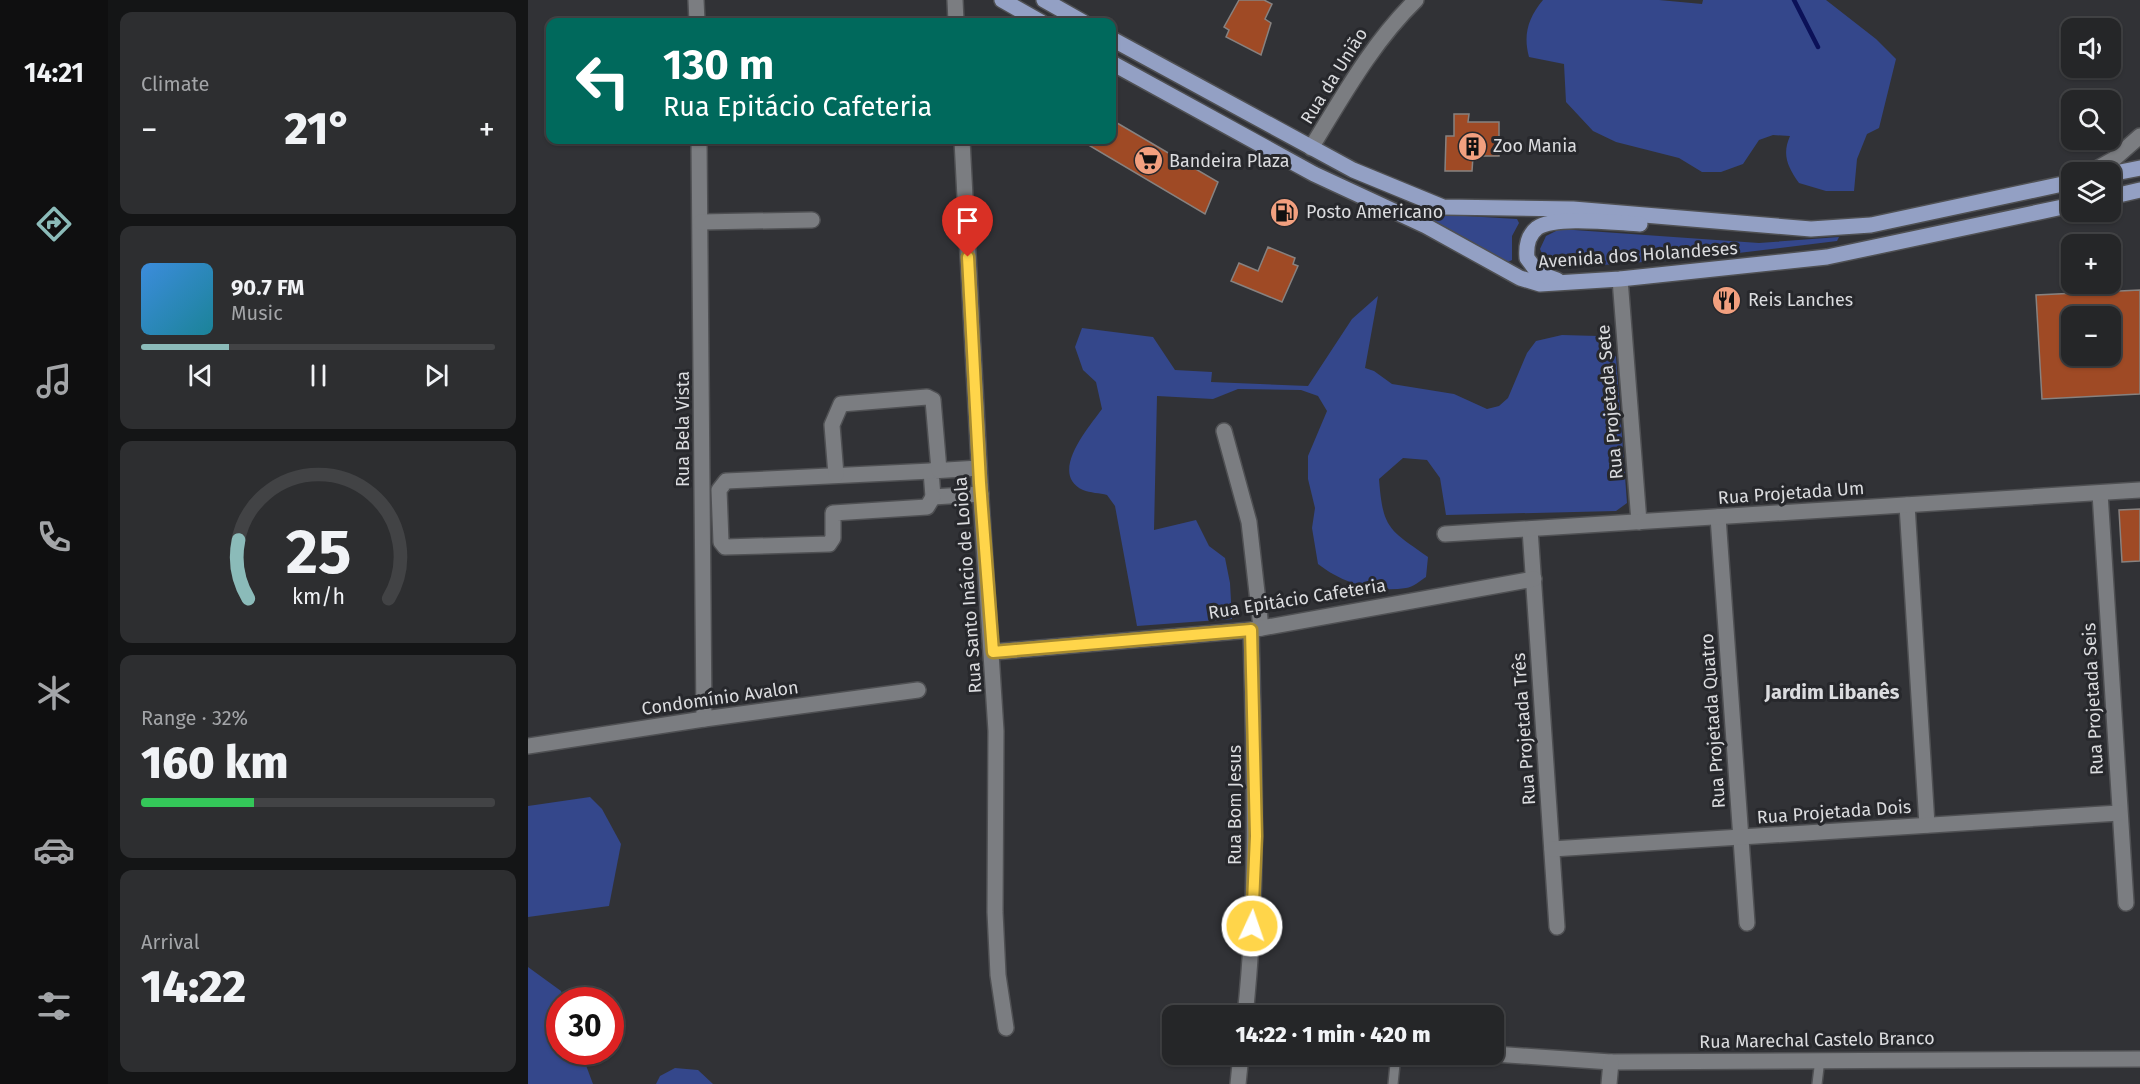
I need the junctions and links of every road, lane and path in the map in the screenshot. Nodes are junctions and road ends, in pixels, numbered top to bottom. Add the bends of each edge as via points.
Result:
1 (696, 0) edge
2 (955, 0) edge
3 (1002, 0) edge
4 (1044, 0) edge
5 (1416, 0) edge
6 (697, 18) edge
7 (956, 18) edge
8 (1034, 18) edge
9 (1076, 18) edge
10 (1116, 41) edge
11 (1116, 65) edge
12 (2140, 136) edge
13 (699, 144) edge
14 (962, 144) edge
15 (1311, 148) junction
16 (2109, 162) edge
17 (2140, 168) edge
18 (2121, 172) edge
19 (2061, 184) edge
20 (2140, 190) edge
21 (2121, 195) edge
22 (2121, 199) edge
23 (2140, 202) edge
24 (2061, 207) edge
25 (812, 220) dead end
26 (701, 222) junction
27 (1811, 229) junction
28 (1620, 279) junction
29 (1584, 282) junction
30 (1224, 432) dead end
31 (979, 468) junction
32 (935, 470) junction
33 (836, 476) junction
34 (2140, 490) edge
35 (2100, 493) junction
36 (981, 494) junction
37 (933, 497) junction
38 (1907, 505) junction
39 (1718, 517) junction
40 (1639, 522) junction
41 (1530, 529) junction
42 (1445, 534) dead end
43 (1534, 579) junction
44 (1256, 629) junction
45 (993, 652) junction
46 (918, 690) dead end
47 (704, 719) junction
48 (528, 746) edge
49 (2119, 813) junction
50 (1927, 825) junction
51 (1742, 837) junction
52 (1552, 849) junction
53 (2126, 903) dead end
54 (1748, 922) dead end
55 (1557, 927) dead end
56 (1246, 1005) edge
57 (1006, 1028) dead end
58 (1504, 1055) edge
59 (1820, 1059) junction
60 (2140, 1059) edge
61 (1611, 1062) junction
62 (1240, 1065) edge
63 (1395, 1065) edge
64 (1238, 1084) edge
65 (1393, 1084) edge
66 (1609, 1084) edge
67 (1817, 1084) edge

1 - 6 street
2 - 7 street
3 - 8 main road
4 - 9 main road
5 - 15 street, Rua da União via 1371,50
10 - 15 main road, Avenida dos Holandeses
11 - 29 main road, Avenida dos Holandeses via 1314,174 1426,226 1520,278 1547,285
12 - 16 street
13 - 26 street, Rua Bela Vista
14 - 31 street, Rua Santo Inácio de Loiola
15 - 27 main road, Avenida dos Holandeses via 1396,190 1449,208 1573,209
17 - 18 main road
19 - 27 main road, Avenida dos Holandeses via 1871,225
20 - 21 main road
22 - 23 main road
24 - 28 main road, Avenida dos Holandeses via 1827,257
25 - 26 street
26 - 47 street, Rua Bela Vista
27 - 29 main road via 1554,222 1534,231 1527,246 1527,258 1533,268 1550,278
28 - 29 main road, Avenida dos Holandeses
28 - 40 street, Rua Projetada Sete
30 - 44 street, Rua Bom Jesus via 1249,522
31 - 32 street
31 - 36 street, Rua Santo Inácio de Loiola
32 - 33 street
32 - 33 street via 933,400 927,397 841,404 832,425
32 - 37 street
33 - 37 street via 726,481 719,490 721,542 725,547 829,544 833,538 833,513 927,507
34 - 35 street, Rua Projetada Um
35 - 38 street, Rua Projetada Um
35 - 49 street, Rua Projetada Seis
36 - 37 street
36 - 45 street, Rua Santo Inácio de Loiola
38 - 39 street, Rua Projetada Um
38 - 50 street
39 - 40 street, Rua Projetada Um
39 - 51 street, Rua Projetada Quatro
40 - 41 street, Rua Projetada Um
41 - 42 street, Rua Projetada Um
41 - 43 street, Rua Projetada Três
43 - 44 street, Rua Epitácio Cafeteria
43 - 52 street, Rua Projetada Três
44 - 45 street, Rua Epitácio Cafeteria
44 - 56 street, Rua Bom Jesus via 1256,836
45 - 57 street, Rua Santo Inácio de Loiola via 995,912
46 - 47 street, Condomínio Avalon
47 - 48 street, Condomínio Avalon
49 - 50 street, Rua Projetada Dois
49 - 53 street, Rua Projetada Seis
50 - 51 street, Rua Projetada Dois
51 - 52 street, Rua Projetada Dois
51 - 54 street, Rua Projetada Quatro
52 - 55 street, Rua Projetada Três
58 - 61 street, Rua Marechal Castelo Branco
59 - 60 street, Rua Marechal Castelo Branco
59 - 61 street, Rua Marechal Castelo Branco
59 - 67 lane
61 - 66 street
62 - 64 street
63 - 65 lane

